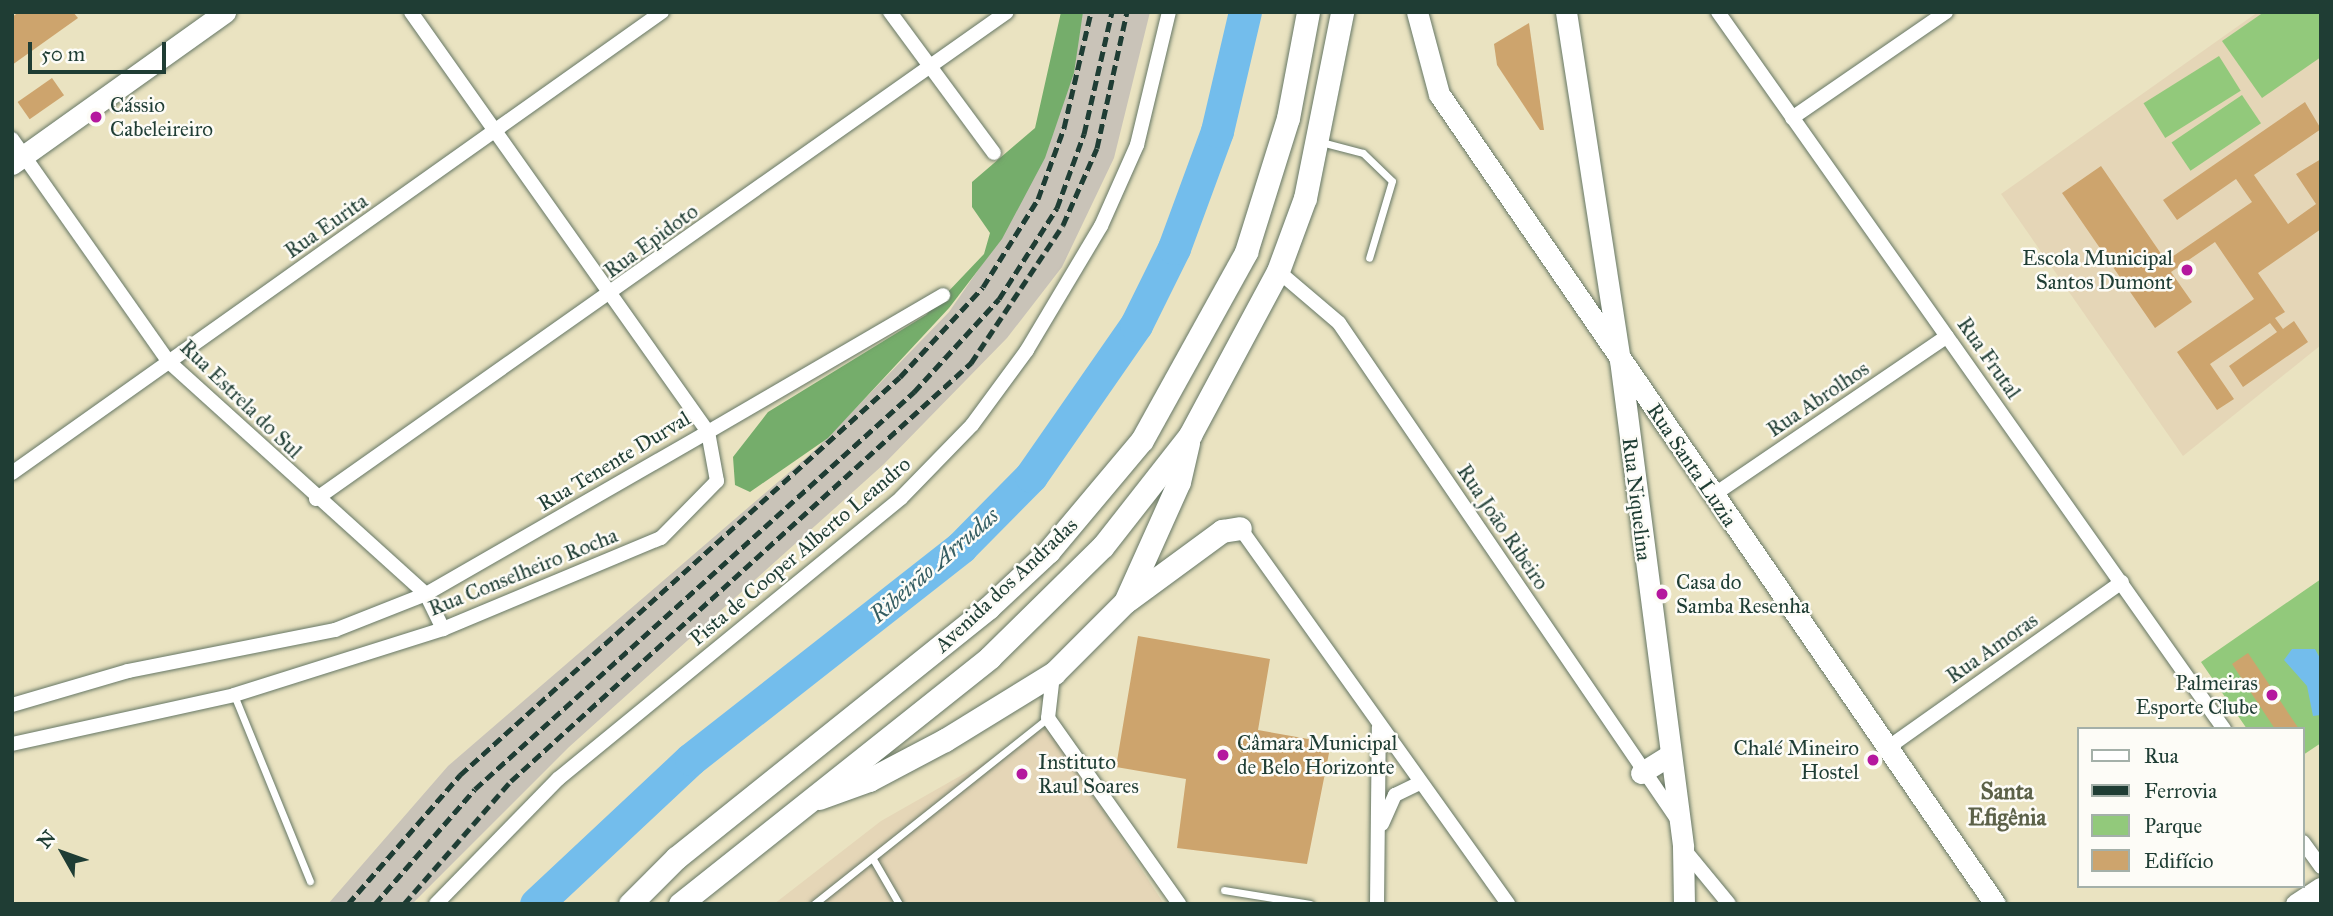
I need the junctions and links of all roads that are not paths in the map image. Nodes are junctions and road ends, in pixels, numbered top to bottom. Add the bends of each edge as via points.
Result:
1 (225, 12) edge
2 (411, 12) edge
3 (663, 12) edge
4 (890, 12) edge
5 (1007, 12) edge
6 (1169, 12) edge
7 (1308, 12) edge
8 (1342, 12) edge
9 (1417, 12) edge
10 (1566, 12) edge
11 (1718, 12) edge
12 (1947, 12) edge
13 (930, 67) junction
14 (1792, 118) junction
15 (496, 131) junction
16 (1320, 142) junction
17 (16, 153) edge
18 (994, 153) dead end
19 (1370, 258) dead end
20 (1278, 271) junction
21 (943, 295) dead end
22 (611, 296) junction
23 (1947, 336) junction
24 (1620, 359) junction
25 (169, 362) junction
26 (708, 432) junction
27 (1190, 435) junction
28 (1677, 442) junction
29 (1633, 464) junction
30 (12, 473) edge
31 (1712, 496) junction
32 (316, 499) junction
33 (1240, 528) joint
34 (2122, 582) junction
35 (426, 594) junction
36 (1125, 602) junction
37 (443, 629) junction
38 (1054, 673) junction
39 (234, 695) junction
40 (12, 705) edge
41 (1048, 718) junction
42 (1379, 727) junction
43 (2223, 727) edge
44 (12, 744) edge
45 (1886, 748) junction
46 (1670, 755) junction
47 (1641, 773) junction
48 (1420, 783) junction
49 (799, 805) junction
50 (1678, 820) junction
51 (1381, 828) junction
52 (2305, 845) edge
53 (1683, 847) junction
54 (873, 859) junction
55 (2321, 867) edge
56 (310, 881) dead end
57 (2321, 888) edge
58 (1224, 890) dead end
59 (436, 904) edge
60 (630, 904) edge
61 (680, 904) edge
62 (814, 904) edge
63 (899, 904) edge
64 (1179, 904) edge
65 (1310, 904) edge
66 (1377, 904) edge
67 (1508, 904) edge
68 (1684, 904) edge
69 (1729, 904) edge
70 (1995, 904) edge
71 (2296, 904) edge

1 - 17 street
2 - 15 street, Rua Tenente Durval
3 - 15 street, Rua Eurita
4 - 13 street
5 - 13 street, Rua Epidoto
6 - 59 street, Pista de Cooper Alberto Leandro via 1137,145 1101,226 1027,350 972,425 901,498 558,779
7 - 60 main road, Avenida dos Andradas via 1287,118 1246,252 1142,440 1048,552 989,607 676,858
8 - 16 main road, Avenida dos Andradas
9 - 24 street, Rua Santa Luzia via 1439,94
10 - 24 street, Rua Niquelina
11 - 14 street, Rua Frutal
12 - 14 street
13 - 18 street
13 - 22 street, Rua Epidoto
14 - 23 street, Rua Frutal
15 - 22 street, Rua Tenente Durval
15 - 25 street, Rua Eurita
16 - 19 lane via 1363,153 1392,181
16 - 20 main road, Avenida dos Andradas
17 - 25 street, Rua Estrela do Sul
20 - 27 main road, Avenida dos Andradas
20 - 47 street, Rua João Ribeiro via 1339,323
21 - 26 street
22 - 26 street, Rua Tenente Durval
22 - 32 street, Rua Epidoto
23 - 31 street, Rua Abrolhos
23 - 34 street, Rua Frutal
24 - 28 street, Rua Santa Luzia
24 - 29 street, Rua Niquelina
25 - 30 street, Rua Eurita
25 - 32 street, Rua Estrela do Sul
26 - 35 street, Rua Tenente Durval
26 - 37 street, Rua Conselheiro Rocha via 717,481 662,538
27 - 36 main road via 1179,482
27 - 49 main road, Avenida dos Andradas via 1103,546 1009,639
28 - 29 street via 1650,431
28 - 31 street, Rua Santa Luzia
29 - 46 street, Rua Niquelina
31 - 45 street, Rua Santa Luzia
32 - 35 street, Rua Estrela do Sul
33 - 36 main road via 1222,531
33 - 42 street
34 - 43 street, Rua Frutal
34 - 45 street, Rua Amoras
35 - 37 street, Rua Estrela do Sul
35 - 40 street, Rua Conselheiro Rocha via 335,630 128,671
36 - 38 main road
37 - 39 street, Rua Conselheiro Rocha
38 - 41 street
38 - 49 main road via 869,780
39 - 44 street, Rua Conselheiro Rocha
39 - 56 lane
41 - 54 lane
41 - 64 street
42 - 48 street
42 - 51 street
45 - 70 street, Rua Santa Luzia
46 - 47 street
46 - 50 street, Rua Niquelina
47 - 50 street, Rua João Ribeiro
48 - 51 street via 1395,794
48 - 67 street
49 - 61 main road, Avenida dos Andradas
50 - 53 street, Rua Niquelina
51 - 66 street
52 - 55 street
53 - 68 street, Rua Niquelina
53 - 69 street
54 - 62 lane
54 - 63 lane
57 - 71 street
58 - 65 lane

